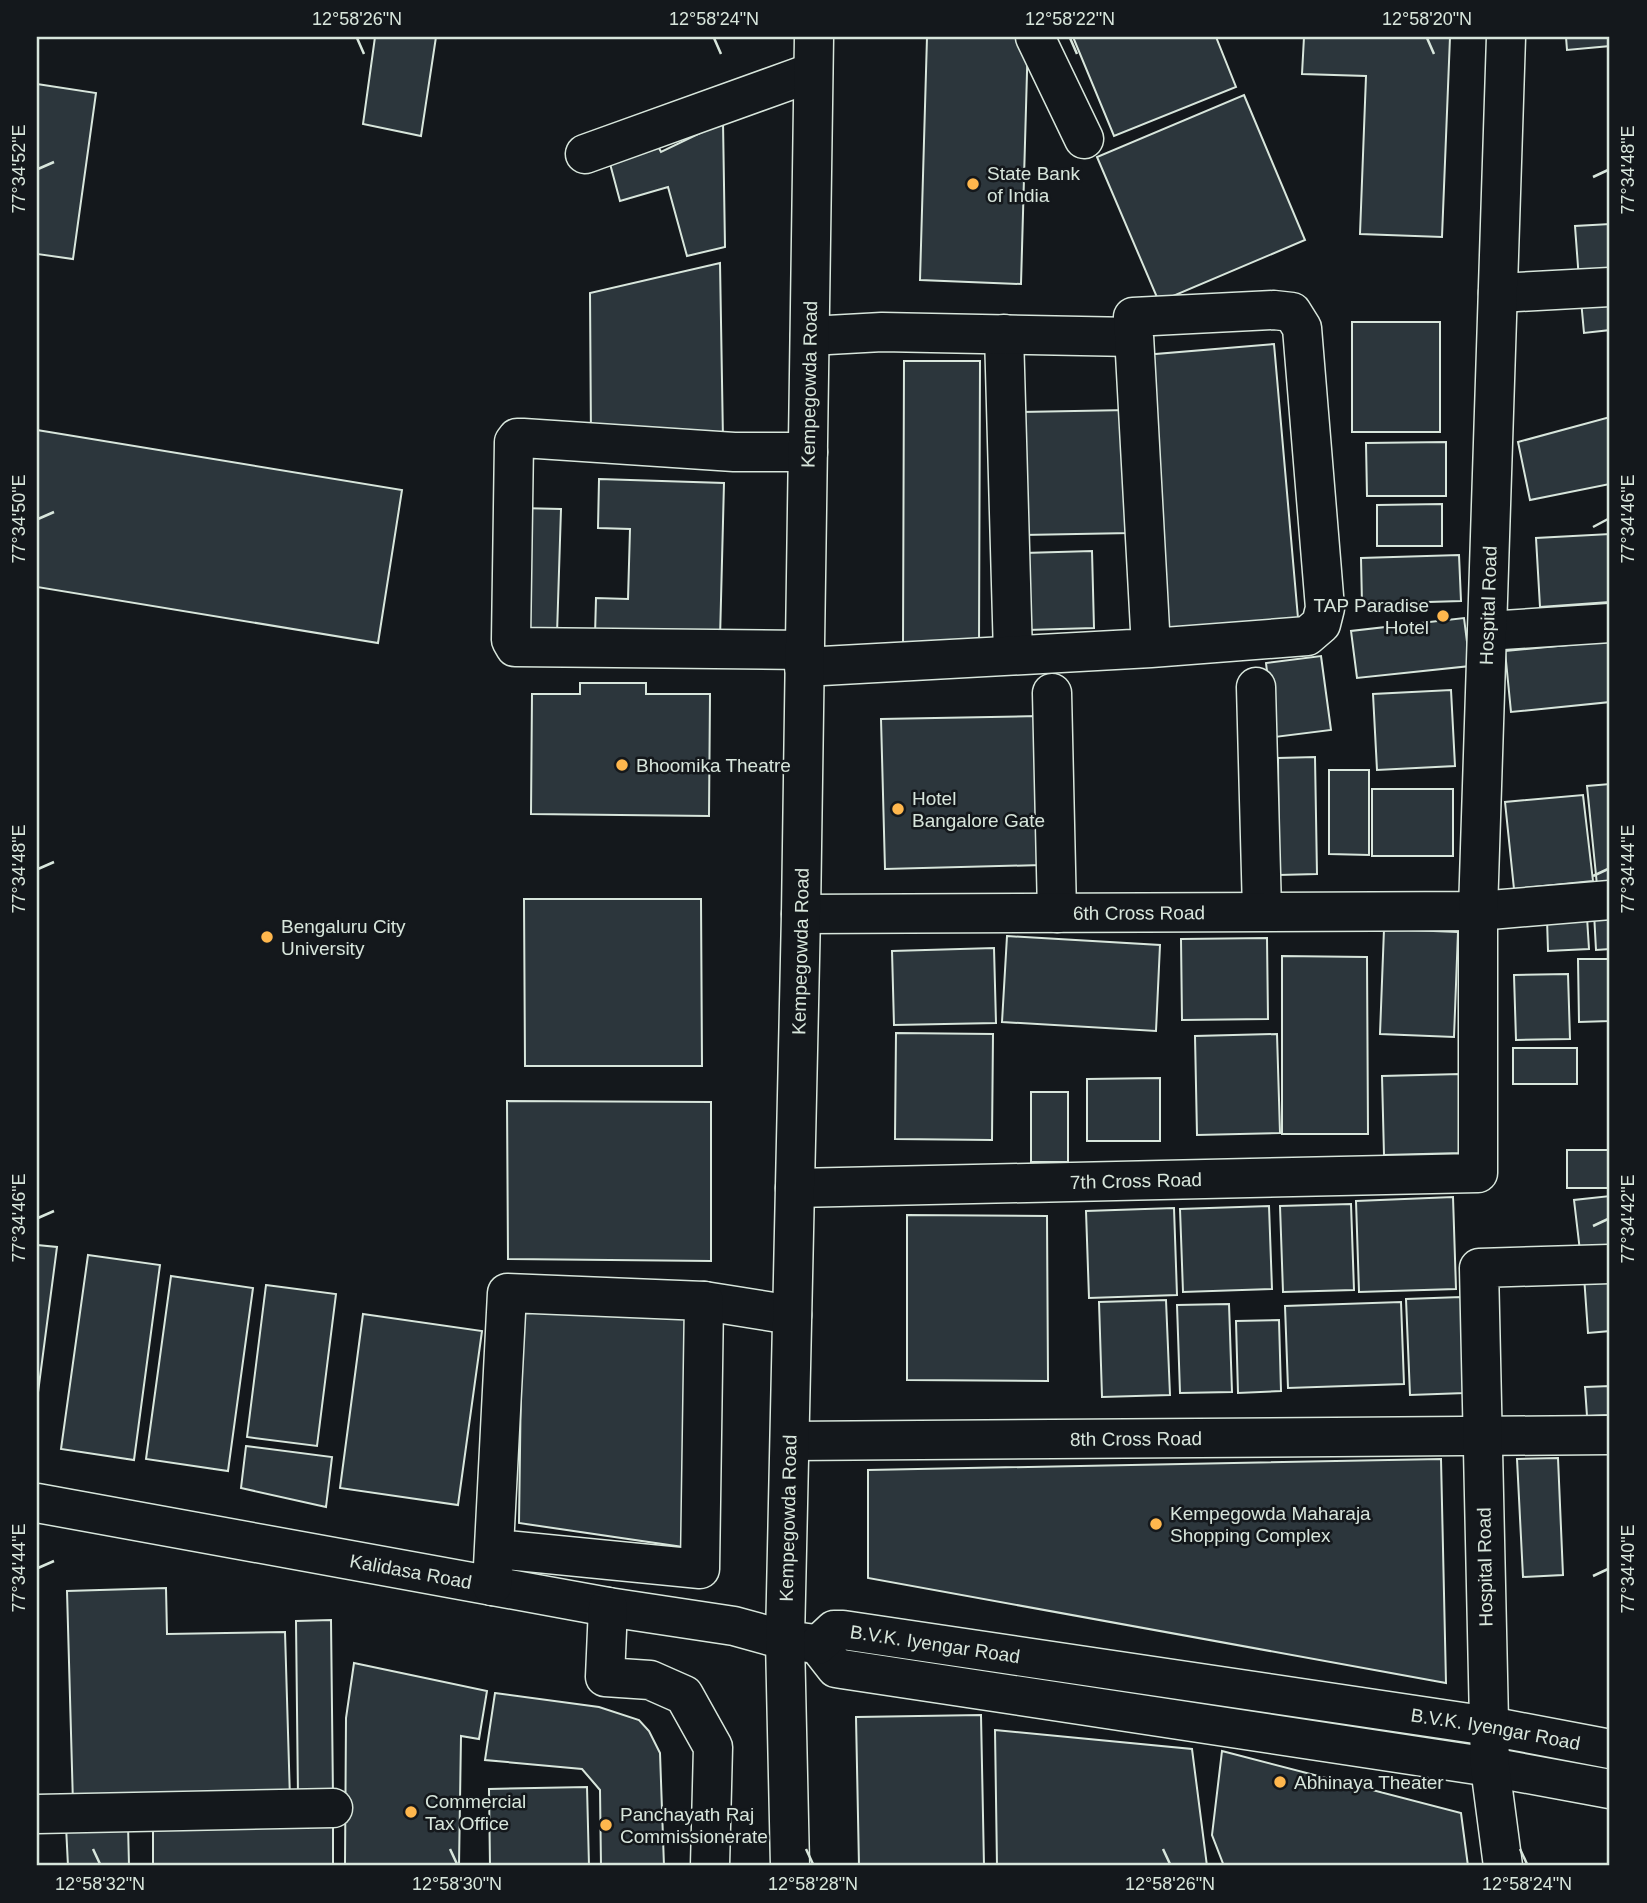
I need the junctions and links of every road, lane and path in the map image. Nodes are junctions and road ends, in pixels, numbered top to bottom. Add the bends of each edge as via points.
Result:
1 (1035, 37) edge
2 (1506, 37) edge
3 (814, 54) edge
4 (1084, 139) dead end
5 (585, 154) dead end
6 (1610, 287) edge
7 (1498, 293) junction
8 (1004, 334) junction
9 (810, 336) junction
10 (1133, 337) junction
11 (808, 452) junction
12 (1610, 623) edge
13 (1487, 631) junction
14 (1151, 648) junction
15 (1013, 655) junction
16 (805, 659) junction
17 (1256, 687) dead end
18 (1052, 693) dead end
19 (1610, 900) edge
20 (1262, 911) junction
21 (1478, 911) junction
22 (1057, 913) junction
23 (801, 914) junction
24 (1478, 1173) joint
25 (795, 1188) junction
26 (1610, 1264) edge
27 (704, 1301) junction
28 (792, 1315) junction
29 (1482, 1435) junction
30 (1610, 1435) edge
31 (790, 1441) junction
32 (37, 1503) edge
33 (494, 1567) junction
34 (608, 1607) junction
35 (802, 1642) junction
36 (1489, 1726) junction
37 (1610, 1749) edge
38 (1490, 1767) junction
39 (1610, 1789) edge
40 (333, 1808) dead end
41 (37, 1814) edge
42 (710, 1866) edge
43 (790, 1866) edge
44 (1503, 1866) edge

1 - 4 street
2 - 7 street, Hospital Road
3 - 5 street
3 - 9 street, Kempegowda Road
6 - 7 street
7 - 13 street, Hospital Road
8 - 9 street
8 - 10 street
8 - 15 street
9 - 11 street, Kempegowda Road
10 - 14 street
10 - 14 street via 1133,317 1292,312 1302,328 1325,608 1321,624 1307,636
11 - 16 street, Kempegowda Road
11 - 16 street via 734,452 517,438 511,640 515,647
12 - 13 street
13 - 21 street, Hospital Road
14 - 15 street
15 - 16 street
16 - 23 street, Kempegowda Road
17 - 20 street
18 - 22 street
19 - 21 street, 6th Cross Road
20 - 21 street, 6th Cross Road
20 - 22 street, 6th Cross Road
21 - 24 street, Hospital Road
22 - 23 street, 6th Cross Road
23 - 25 street, Kempegowda Road
24 - 25 street, 7th Cross Road
25 - 28 street, Kempegowda Road
26 - 29 street, Hospital Road via 1479,1268
27 - 28 street
27 - 33 street via 507,1293
27 - 33 street via 700,1569
28 - 31 street, Kempegowda Road
29 - 30 street, 8th Cross Road
29 - 31 street, 8th Cross Road
29 - 36 street, Hospital Road
31 - 35 street, Kempegowda Road
32 - 33 street, Kalidasa Road
33 - 34 street, Kalidasa Road
34 - 35 street, Kalidasa Road via 734,1626
34 - 42 street via 605,1677 650,1680 684,1695 713,1747
35 - 36 street, B.V.K. Iyengar Road via 843,1630
35 - 38 street, B.V.K. Iyengar Road via 842,1670
35 - 43 street, Kempegowda Road
36 - 37 street, B.V.K. Iyengar Road
36 - 38 street, Hospital Road
38 - 39 street, B.V.K. Iyengar Road
38 - 44 street, Hospital Road
40 - 41 street

